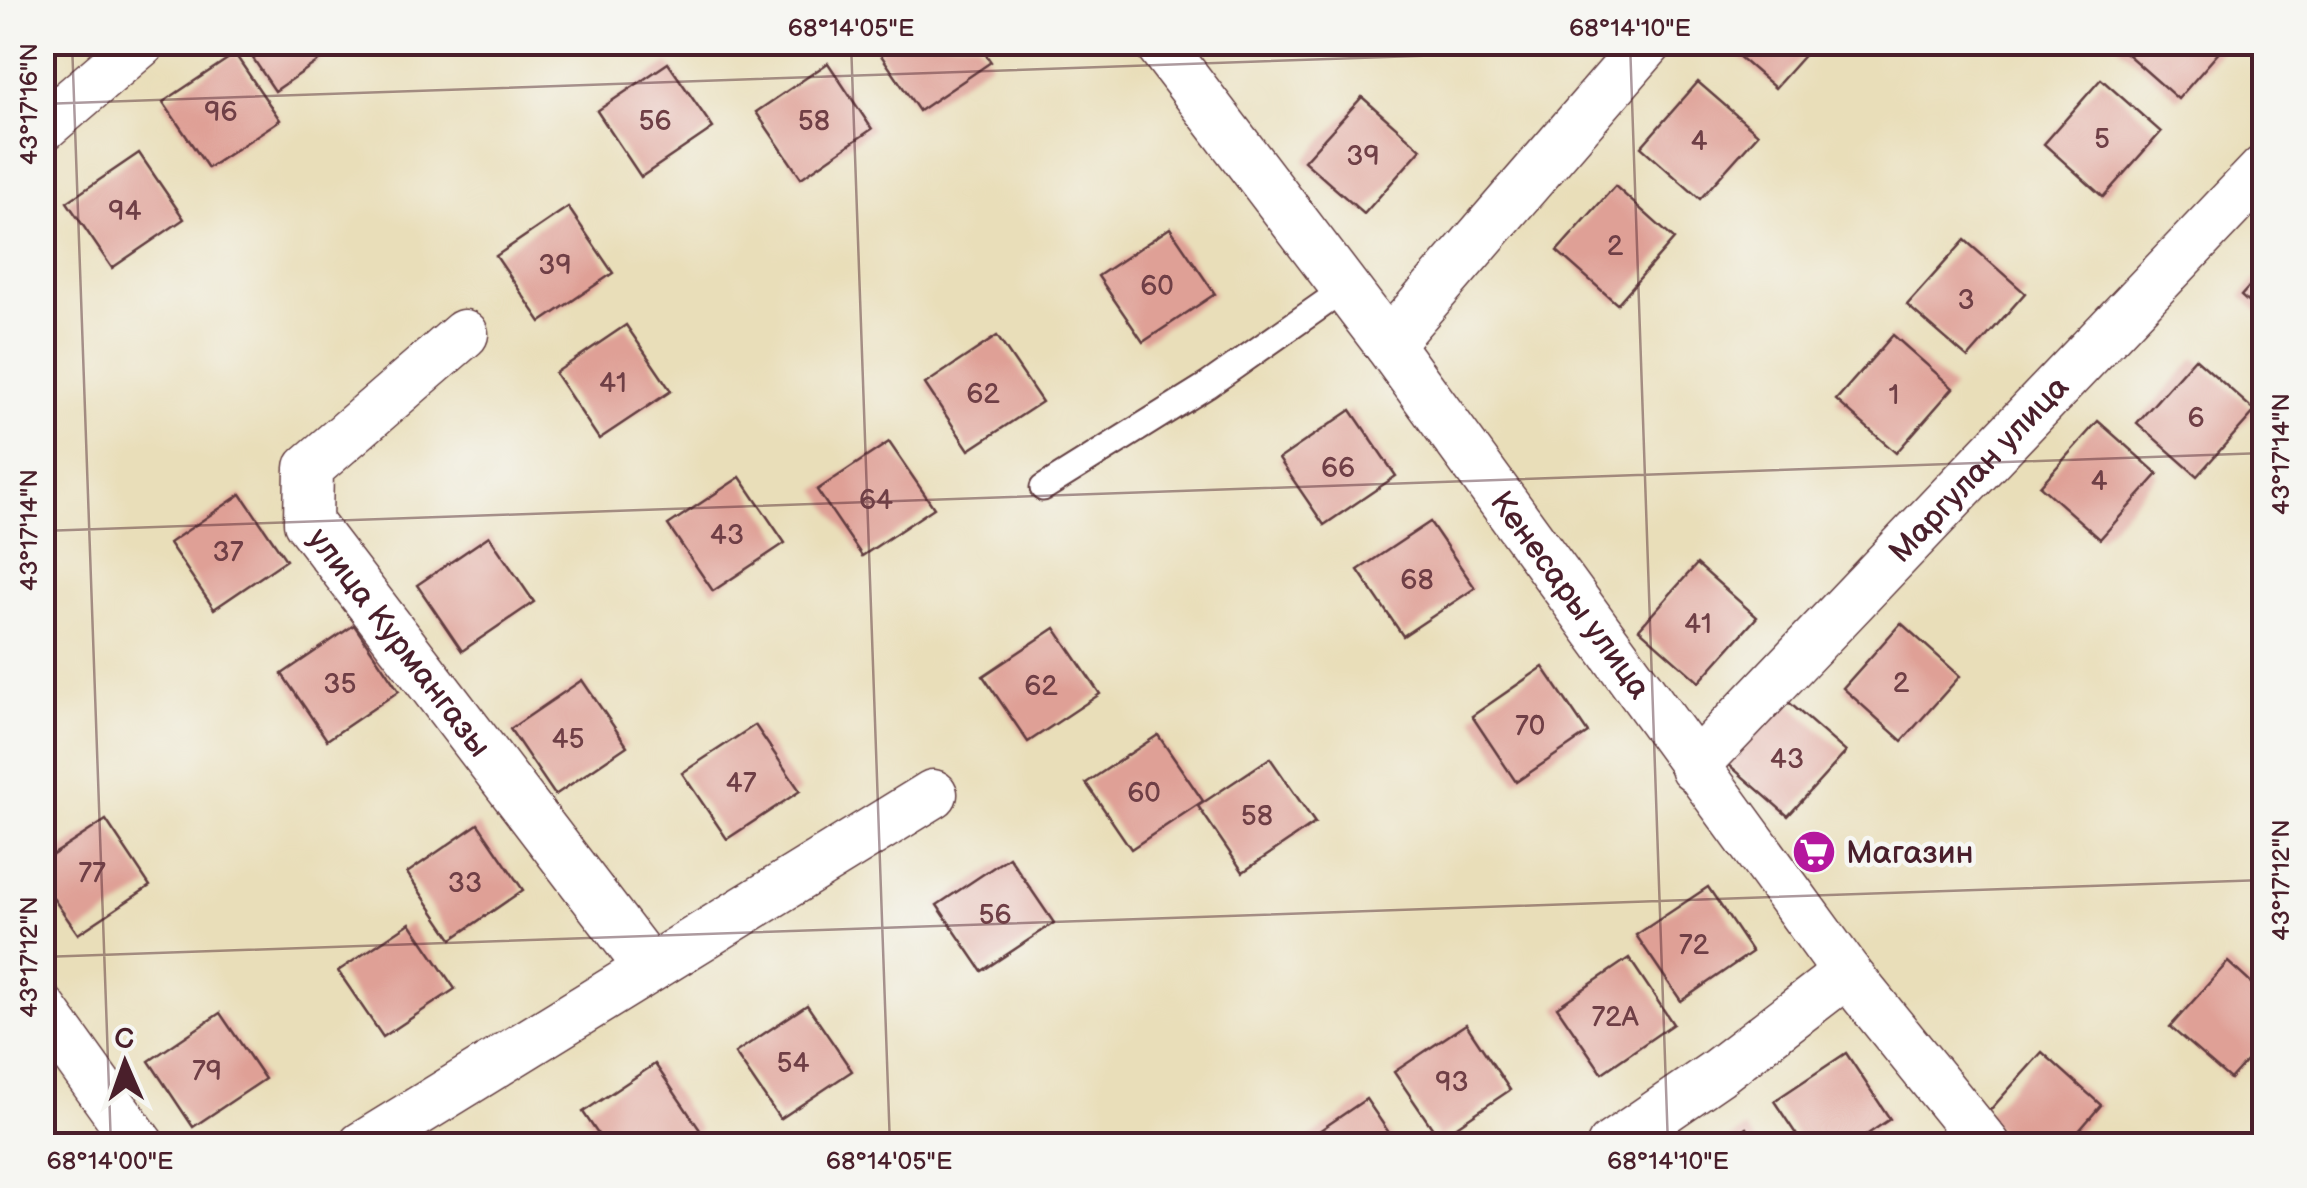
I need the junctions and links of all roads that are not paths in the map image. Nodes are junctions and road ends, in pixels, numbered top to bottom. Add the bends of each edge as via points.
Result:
1 (142, 42) edge
2 (1158, 42) edge
3 (1649, 42) edge
4 (42, 128) edge
5 (2264, 169) edge
6 (1346, 288) junction
7 (464, 334) dead end
8 (1388, 344) junction
9 (1043, 488) dead end
10 (1694, 766) junction
11 (933, 794) dead end
12 (649, 968) junction
13 (1847, 973) junction
14 (42, 1008) edge
15 (141, 1146) edge
16 (362, 1146) edge
17 (1611, 1146) edge
18 (1986, 1146) edge

1 - 4 street
2 - 6 street, Кенесары улица
3 - 8 street
5 - 10 street, Маргулан улица
6 - 8 street, Кенесары улица
6 - 9 lane
7 - 12 street, улица Курмангазы via 309,468 308,522
8 - 10 street, Кенесары улица
10 - 13 street, Кенесары улица
11 - 12 street
12 - 16 street
13 - 17 street
13 - 18 street, Кенесары улица
14 - 15 street

